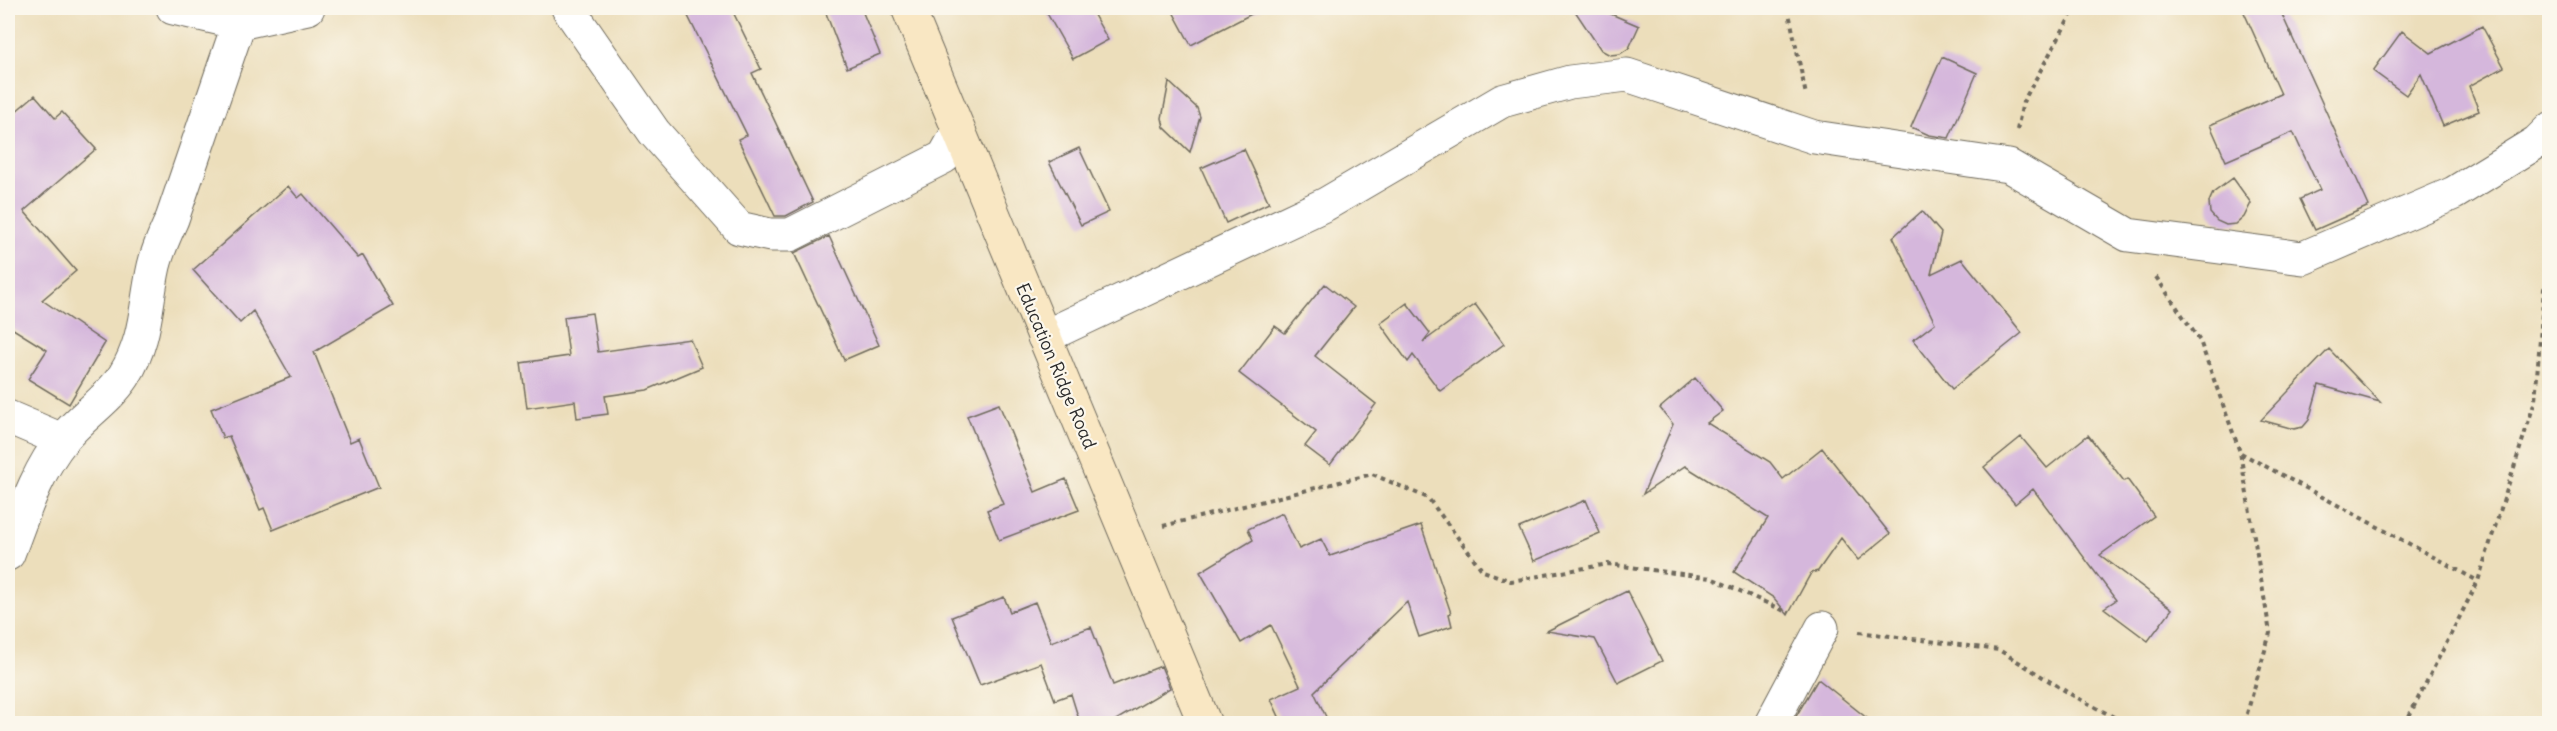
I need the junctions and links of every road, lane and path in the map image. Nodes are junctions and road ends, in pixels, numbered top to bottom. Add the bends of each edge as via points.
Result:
1 (173, 8) edge
2 (308, 8) edge
3 (568, 8) edge
4 (908, 8) edge
5 (1788, 8) edge
6 (2075, 8) edge
7 (239, 23) junction
8 (2550, 129) edge
9 (958, 132) junction
10 (1814, 137) junction
11 (2009, 166) junction
12 (2128, 235) junction
13 (2550, 272) edge
14 (1044, 337) junction
15 (8, 417) edge
16 (62, 440) junction
17 (2240, 452) junction
18 (1127, 535) junction
19 (8, 554) edge
20 (2478, 580) junction
21 (1822, 628) junction
22 (1205, 723) edge
23 (1771, 723) edge
24 (2127, 723) edge
25 (2244, 723) edge
26 (2405, 723) edge

1 - 7 street
2 - 7 street
3 - 9 street via 654,132 739,228 790,235 944,157
4 - 9 main road, Education Ridge Road
5 - 10 path
6 - 11 path via 2022,102
7 - 16 street via 162,240 140,343 123,377
8 - 12 street via 2537,142 2454,193 2303,258
9 - 14 main road, Education Ridge Road
10 - 11 street
10 - 14 street via 1627,75 1570,82 1502,101 1326,204
11 - 12 street
12 - 17 path via 2200,341
13 - 20 path via 2544,289 2535,401
14 - 18 main road, Education Ridge Road
15 - 16 street
16 - 19 street via 45,466
17 - 20 path
17 - 25 path via 2270,633
18 - 21 path via 1372,474 1428,498 1484,571 1511,581 1608,564 1711,578
18 - 22 main road, Education Ridge Road
20 - 26 path
21 - 23 street
21 - 24 path via 1999,650

